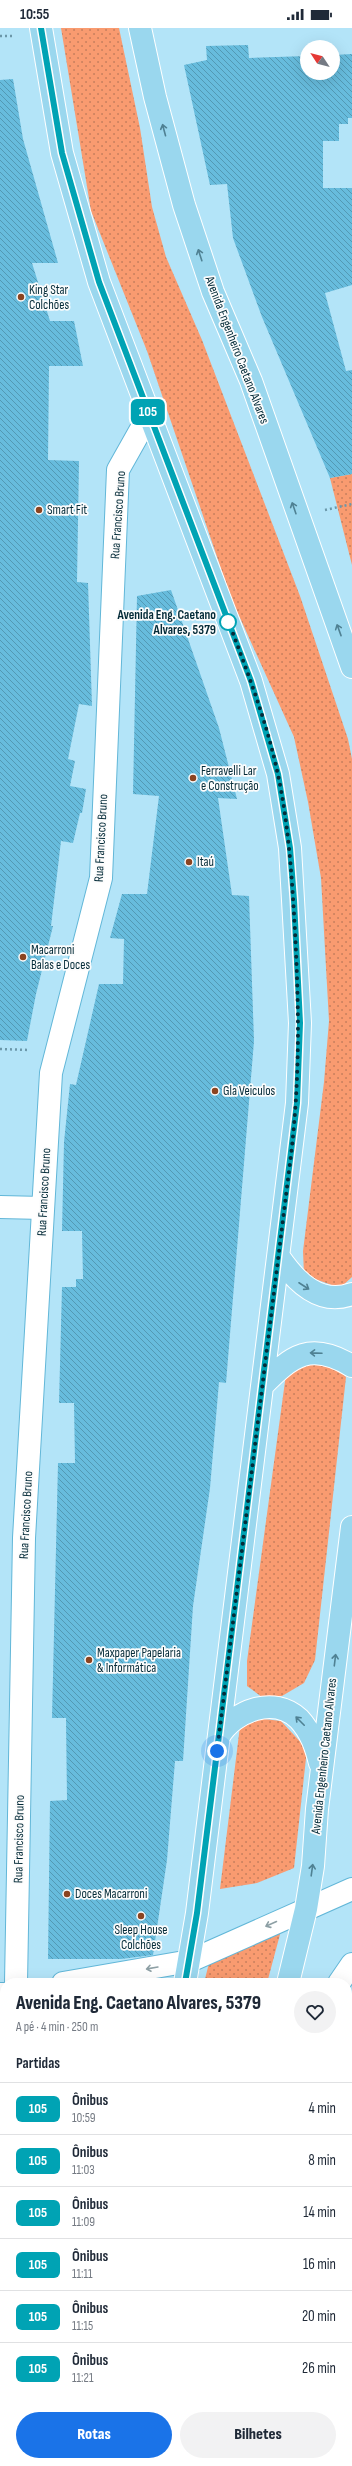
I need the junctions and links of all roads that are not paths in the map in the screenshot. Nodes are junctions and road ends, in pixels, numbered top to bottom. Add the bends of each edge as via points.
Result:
1 (41, 28) edge
2 (140, 28) edge
3 (149, 415) junction
4 (352, 667) edge
5 (0, 1207) edge
6 (43, 1208) junction
7 (279, 1257) junction
8 (352, 1294) edge
9 (352, 1366) edge
10 (262, 1386) junction
11 (352, 1527) edge
12 (219, 1736) junction
13 (322, 1768) junction
14 (352, 1889) edge
15 (306, 1908) junction
16 (190, 1961) junction
17 (352, 1964) edge
18 (16, 1978) edge
19 (92, 1978) edge
20 (186, 1978) edge
21 (289, 1978) edge
22 (342, 1978) edge

1 - 3 main road via 62,153 99,282
4 -> 2 main road, Avenida Engenheiro Caetano Alvares via 251,381 212,292 184,204 155,97
3 - 6 street, Rua Francisco Bruno via 118,470 101,878 51,1073
3 - 7 main road via 251,681 278,774 290,848 300,1023 297,1103
5 - 6 street
6 - 18 street, Rua Francisco Bruno via 24,1538
7 -> 8 main road via 292,1277 303,1287 323,1296 344,1297
7 - 10 main road
9 -> 10 main road via 339,1358 316,1352 303,1354 279,1368
10 - 12 main road
13 -> 11 main road, Avenida Engenheiro Caetano Alvares
13 -> 12 main road via 315,1744 306,1728 298,1718 288,1712 249,1709 232,1719
12 - 16 main road
15 -> 13 main road, Avenida Engenheiro Caetano Alvares
14 - 15 street
15 -> 16 street
15 - 21 main road, Avenida Engenheiro Caetano Alvares
16 -> 19 street
16 - 20 main road
17 - 22 street

